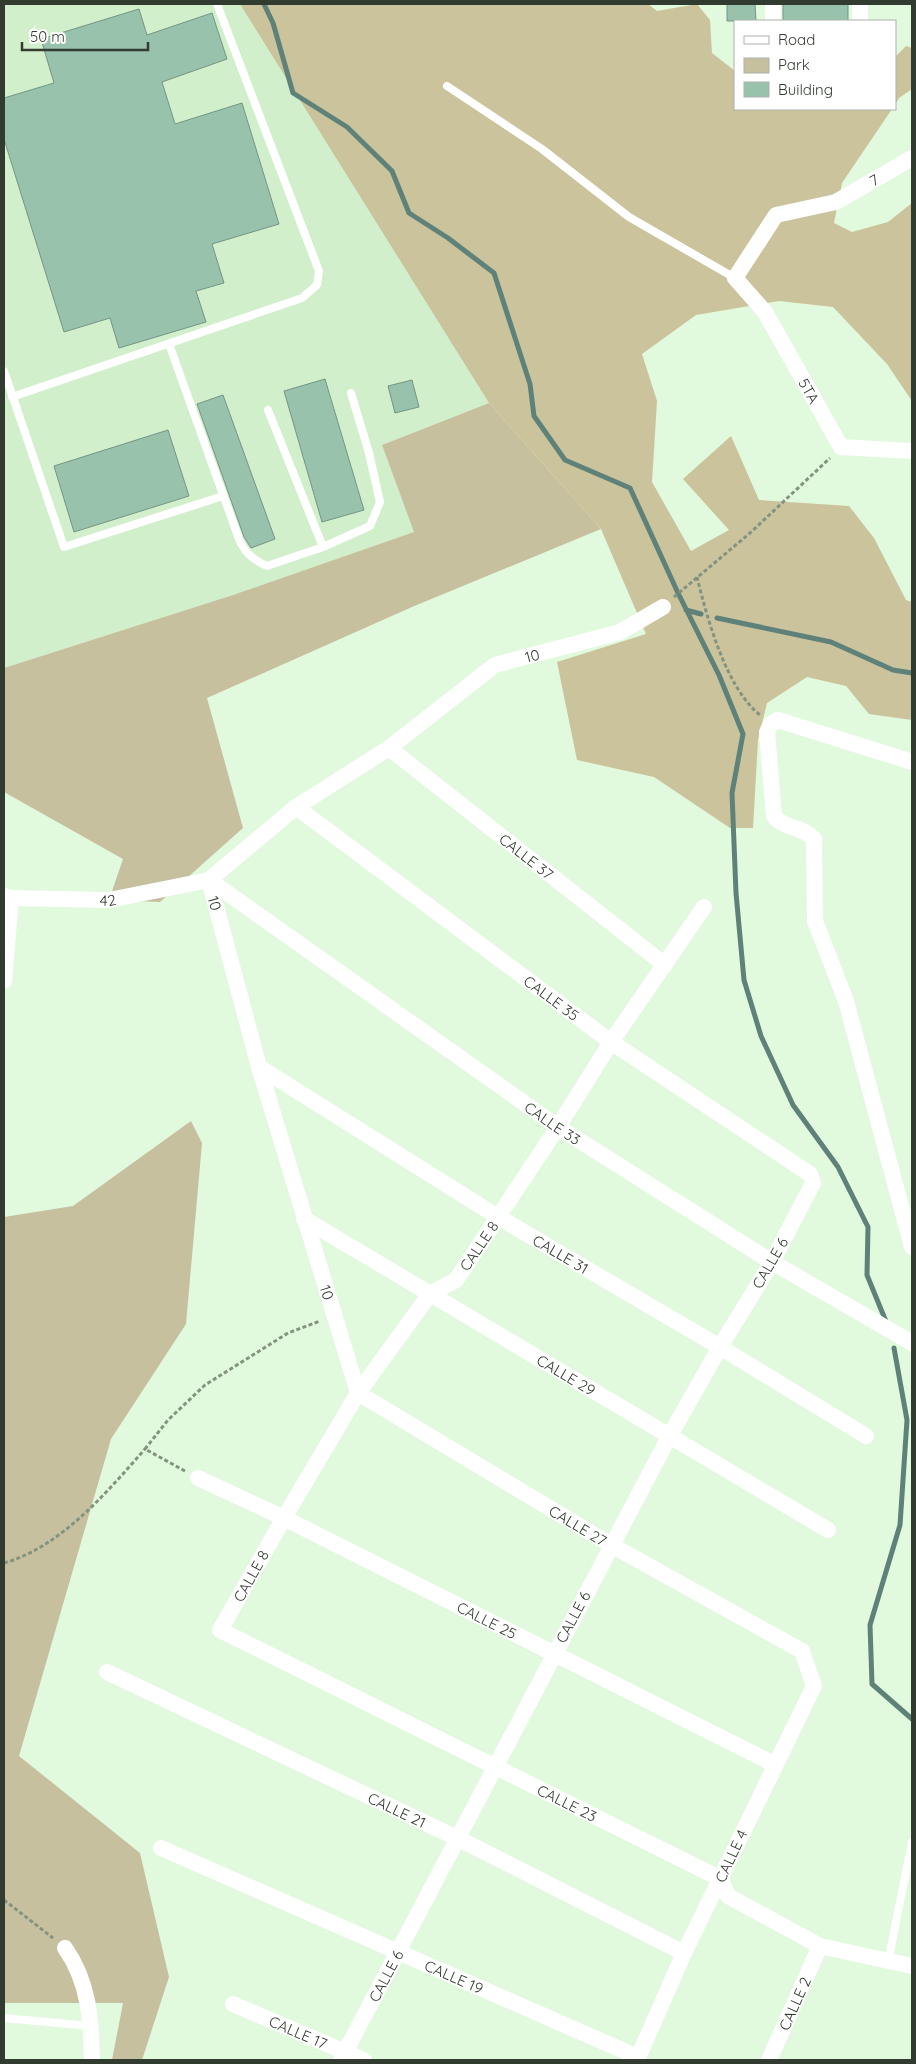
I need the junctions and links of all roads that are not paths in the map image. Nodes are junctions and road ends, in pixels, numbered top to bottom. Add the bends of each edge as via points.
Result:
1 (217, 4) edge
2 (773, 4) edge
3 (860, 4) edge
4 (773, 20) edge
5 (860, 20) edge
6 (447, 86) dead end
7 (912, 158) edge
8 (735, 278) junction
9 (169, 344) junction
10 (4, 371) edge
11 (351, 393) dead end
12 (12, 397) junction
13 (268, 410) dead end
14 (912, 451) edge
15 (223, 496) junction
16 (323, 546) junction
17 (663, 607) road end
18 (388, 748) junction
19 (912, 762) edge
20 (296, 807) junction
21 (209, 880) junction
22 (8, 897) edge
23 (704, 907) dead end
24 (665, 965) junction
25 (4, 981) edge
26 (611, 1042) junction
27 (258, 1067) junction
28 (558, 1127) junction
29 (813, 1178) joint
30 (498, 1217) junction
31 (304, 1219) junction
32 (912, 1247) edge
33 (772, 1262) junction
34 (430, 1294) junction
35 (912, 1343) edge
36 (720, 1347) junction
37 (358, 1393) junction
38 (866, 1436) dead end
39 (669, 1437) junction
40 (198, 1478) road end
41 (284, 1518) junction
42 (828, 1530) dead end
43 (611, 1545) junction
44 (220, 1630) joint
45 (802, 1651) joint
46 (554, 1652) junction
47 (107, 1672) dead end
48 (774, 1764) junction
49 (495, 1765) junction
50 (459, 1839) junction
51 (912, 1842) edge
52 (161, 1848) dead end
53 (721, 1879) junction
54 (820, 1946) junction
55 (65, 1948) road end
56 (399, 1952) junction
57 (684, 1953) junction
58 (888, 1962) junction
59 (912, 1966) edge
60 (233, 2004) dead end
61 (4, 2018) edge
62 (91, 2026) junction
63 (344, 2056) edge
64 (637, 2059) edge
65 (92, 2060) edge
66 (364, 2060) edge
67 (769, 2060) edge

1 - 9 lane via 319,271 317,285 302,298
2 - 4 street
3 - 5 street
6 - 8 lane via 542,149 629,217
7 - 8 street, 7 via 836,202 776,215
8 - 14 street, 5TA via 765,312 841,448
9 - 12 lane
9 - 15 lane
10 - 12 lane
11 - 16 lane via 380,502 370,526
12 - 15 lane via 64,547
13 - 16 lane
15 - 16 lane via 245,552 256,561 267,566
17 - 18 street, 10 via 620,632 495,665
18 - 20 street, 10
18 - 24 street, CALLE 37
19 - 32 street via 778,720 767,732 774,816 779,822 809,833 814,839 815,922 846,1001
20 - 21 street, 10
20 - 26 street, CALLE 35
21 - 22 street, 42 via 109,900
21 - 27 street, 10
21 - 28 street, CALLE 33
22 - 25 street
23 - 24 street, CALLE 8
24 - 26 street, CALLE 8
26 - 28 street, CALLE 8
26 - 29 street, CALLE 35
27 - 30 street, CALLE 31
27 - 31 street, 10
28 - 30 street, CALLE 8
28 - 33 street, CALLE 33
29 - 33 street, CALLE 6
30 - 34 street, CALLE 8 via 456,1280
30 - 36 street, CALLE 31
31 - 34 street, CALLE 29
31 - 37 street, 10
33 - 35 street, CALLE 33
33 - 36 street, CALLE 6
34 - 37 street, CALLE 8
34 - 39 street, CALLE 29
36 - 38 street, CALLE 31
36 - 39 street, CALLE 6
37 - 41 street, CALLE 8
37 - 43 street, CALLE 27
39 - 42 street, CALLE 29
39 - 43 street, CALLE 6
40 - 41 street, CALLE 25
41 - 44 street, CALLE 8
41 - 46 street, CALLE 25
43 - 45 street, CALLE 27
43 - 46 street, CALLE 6
44 - 49 street, CALLE 23
45 - 48 street, CALLE 4 via 814,1686
46 - 48 street, CALLE 25
46 - 49 street, CALLE 6
47 - 50 street, CALLE 21
48 - 53 street, CALLE 4
49 - 50 street, CALLE 6
49 - 53 street, CALLE 23
50 - 56 street, CALLE 6
50 - 57 street, CALLE 21
51 - 58 lane
52 - 56 street, CALLE 19
53 - 54 street via 728,1896
53 - 57 street, CALLE 4
54 - 58 street
54 - 67 street, CALLE 2
55 - 62 street via 77,1965 85,1986
56 - 63 street, CALLE 6
56 - 64 street, CALLE 19
57 - 64 street, CALLE 4
58 - 59 street
60 - 63 street, CALLE 17
61 - 62 lane
62 - 65 street
63 - 66 street, CALLE 17

